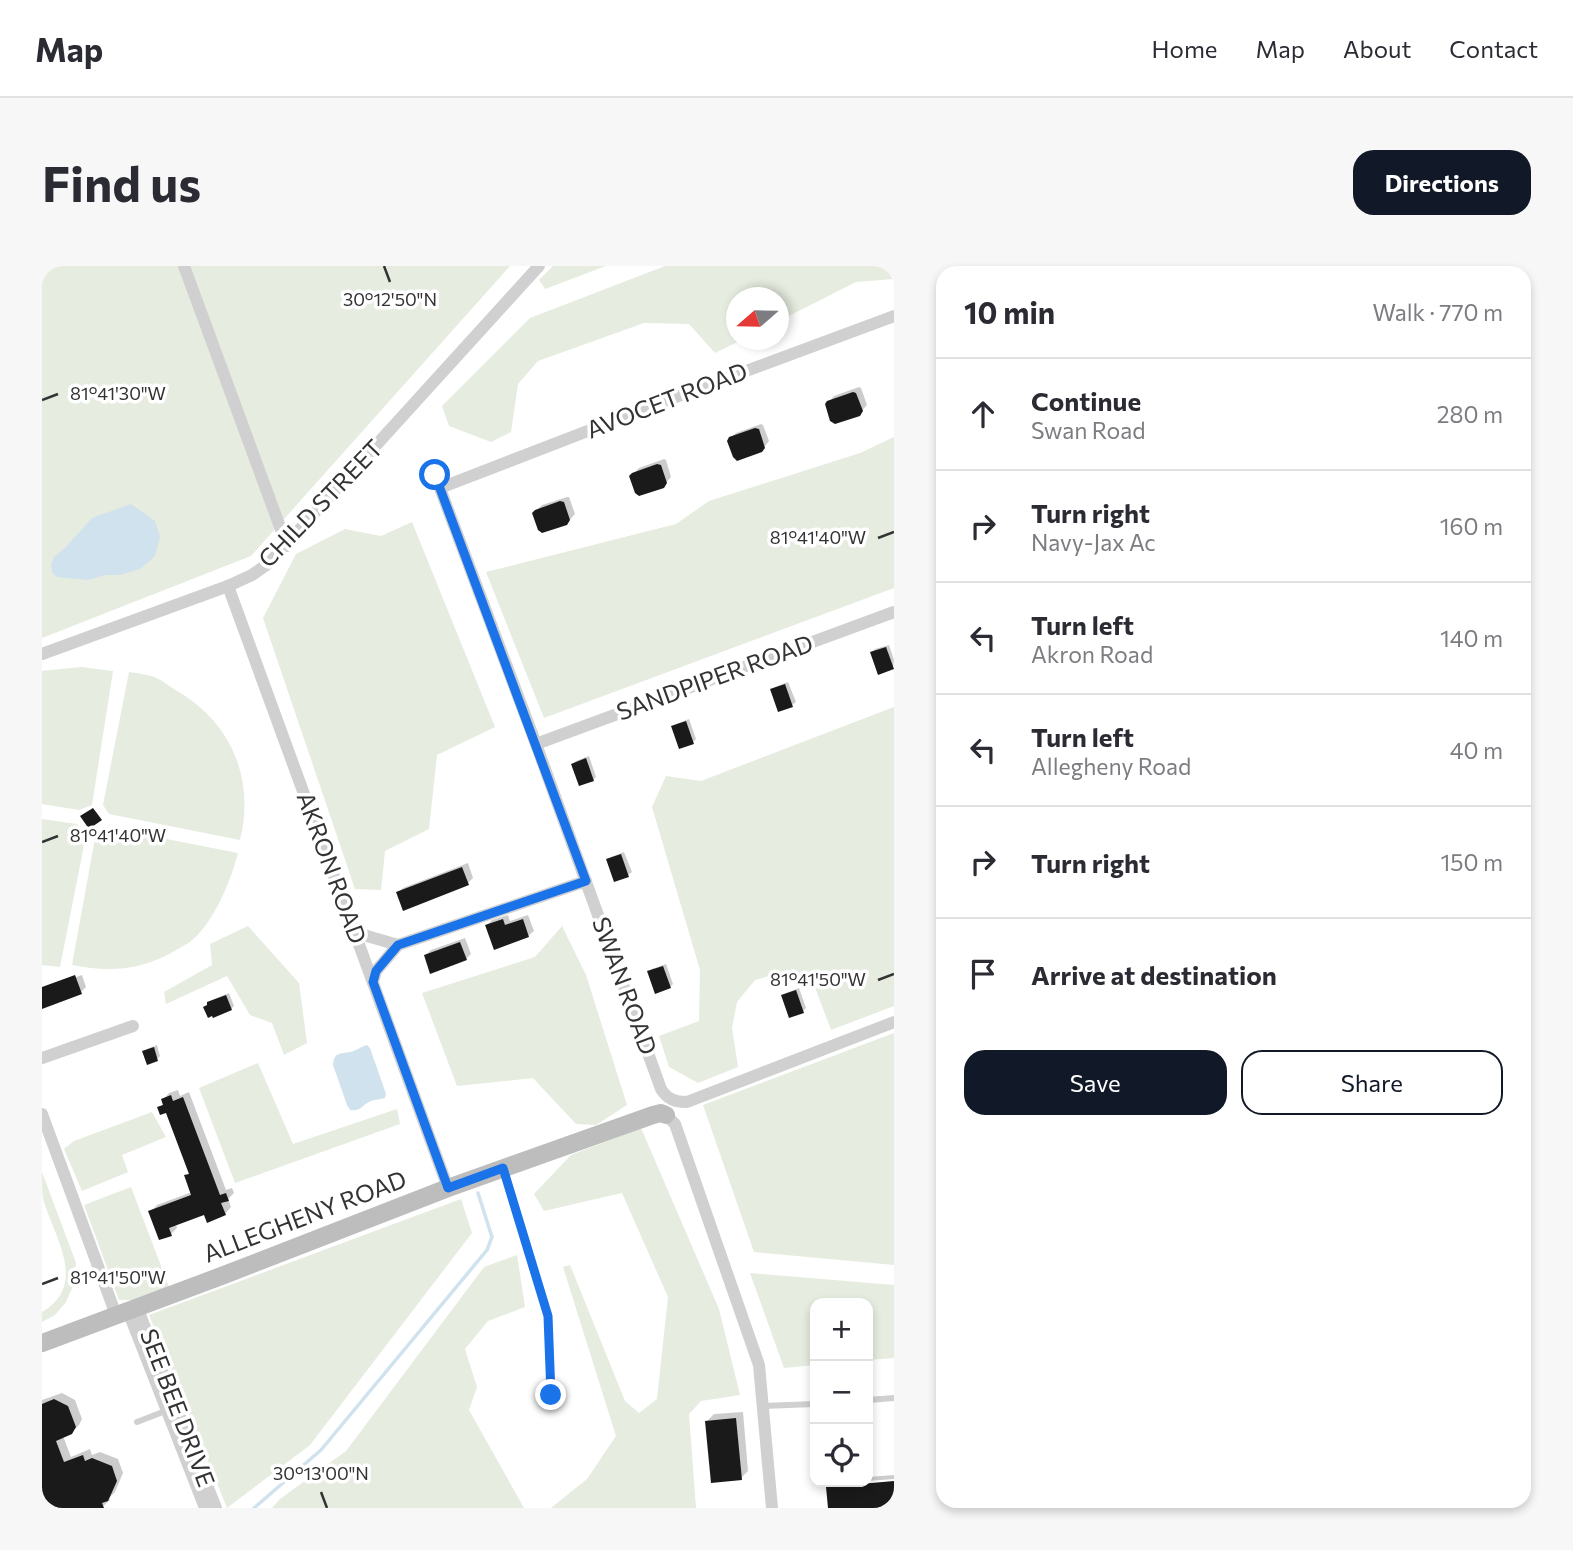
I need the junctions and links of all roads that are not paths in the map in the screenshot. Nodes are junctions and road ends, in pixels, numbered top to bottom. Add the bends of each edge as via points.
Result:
1 (184, 266) edge
2 (539, 266) edge
3 (894, 316) edge
4 (437, 482) joint
5 (287, 546) junction
6 (228, 586) junction
7 (894, 612) edge
8 (42, 654) edge
9 (536, 744) junction
10 (586, 881) junction
11 (354, 930) junction
12 (398, 945) junction
13 (373, 982) junction
14 (894, 1022) edge
15 (133, 1026) dead end
16 (42, 1058) edge
17 (668, 1107) junction
18 (42, 1114) edge
19 (503, 1168) junction
20 (448, 1188) junction
21 (127, 1311) junction
22 (42, 1343) edge
23 (551, 1395) dead end
24 (894, 1398) edge
25 (873, 1400) edge
26 (810, 1405) edge
27 (762, 1406) junction
28 (171, 1408) junction
29 (137, 1422) dead end
30 (205, 1508) edge
31 (216, 1508) edge
32 (772, 1508) edge

1 - 5 street
2 - 5 street, CHILD STREET
3 - 4 street, AVOCET ROAD
4 - 9 street, SWAN ROAD
5 - 6 street, CHILD STREET via 270,563
6 - 8 street, CHILD STREET
6 - 11 street, AKRON ROAD
7 - 9 street, SANDPIPER ROAD
9 - 10 street, SWAN ROAD
10 - 12 street
10 - 17 street, SWAN ROAD
11 - 12 street
11 - 13 street, AKRON ROAD
12 - 13 street via 376,971
13 - 20 street, AKRON ROAD
14 - 17 street, ALLEGHENY ROAD
15 - 16 street
17 - 19 street, ALLEGHENY ROAD
17 - 27 street, SWAN ROAD via 758,1365
18 - 21 street, SEE BEE DRIVE
19 - 20 street, ALLEGHENY ROAD
19 - 23 lane via 548,1316
20 - 21 street, ALLEGHENY ROAD
21 - 22 street, ALLEGHENY ROAD
21 - 28 street, SEE BEE DRIVE
24 - 25 lane
26 - 27 lane
27 - 32 street, SWAN ROAD
28 - 29 lane
28 - 30 street, SEE BEE DRIVE
28 - 31 street, SEE BEE DRIVE

